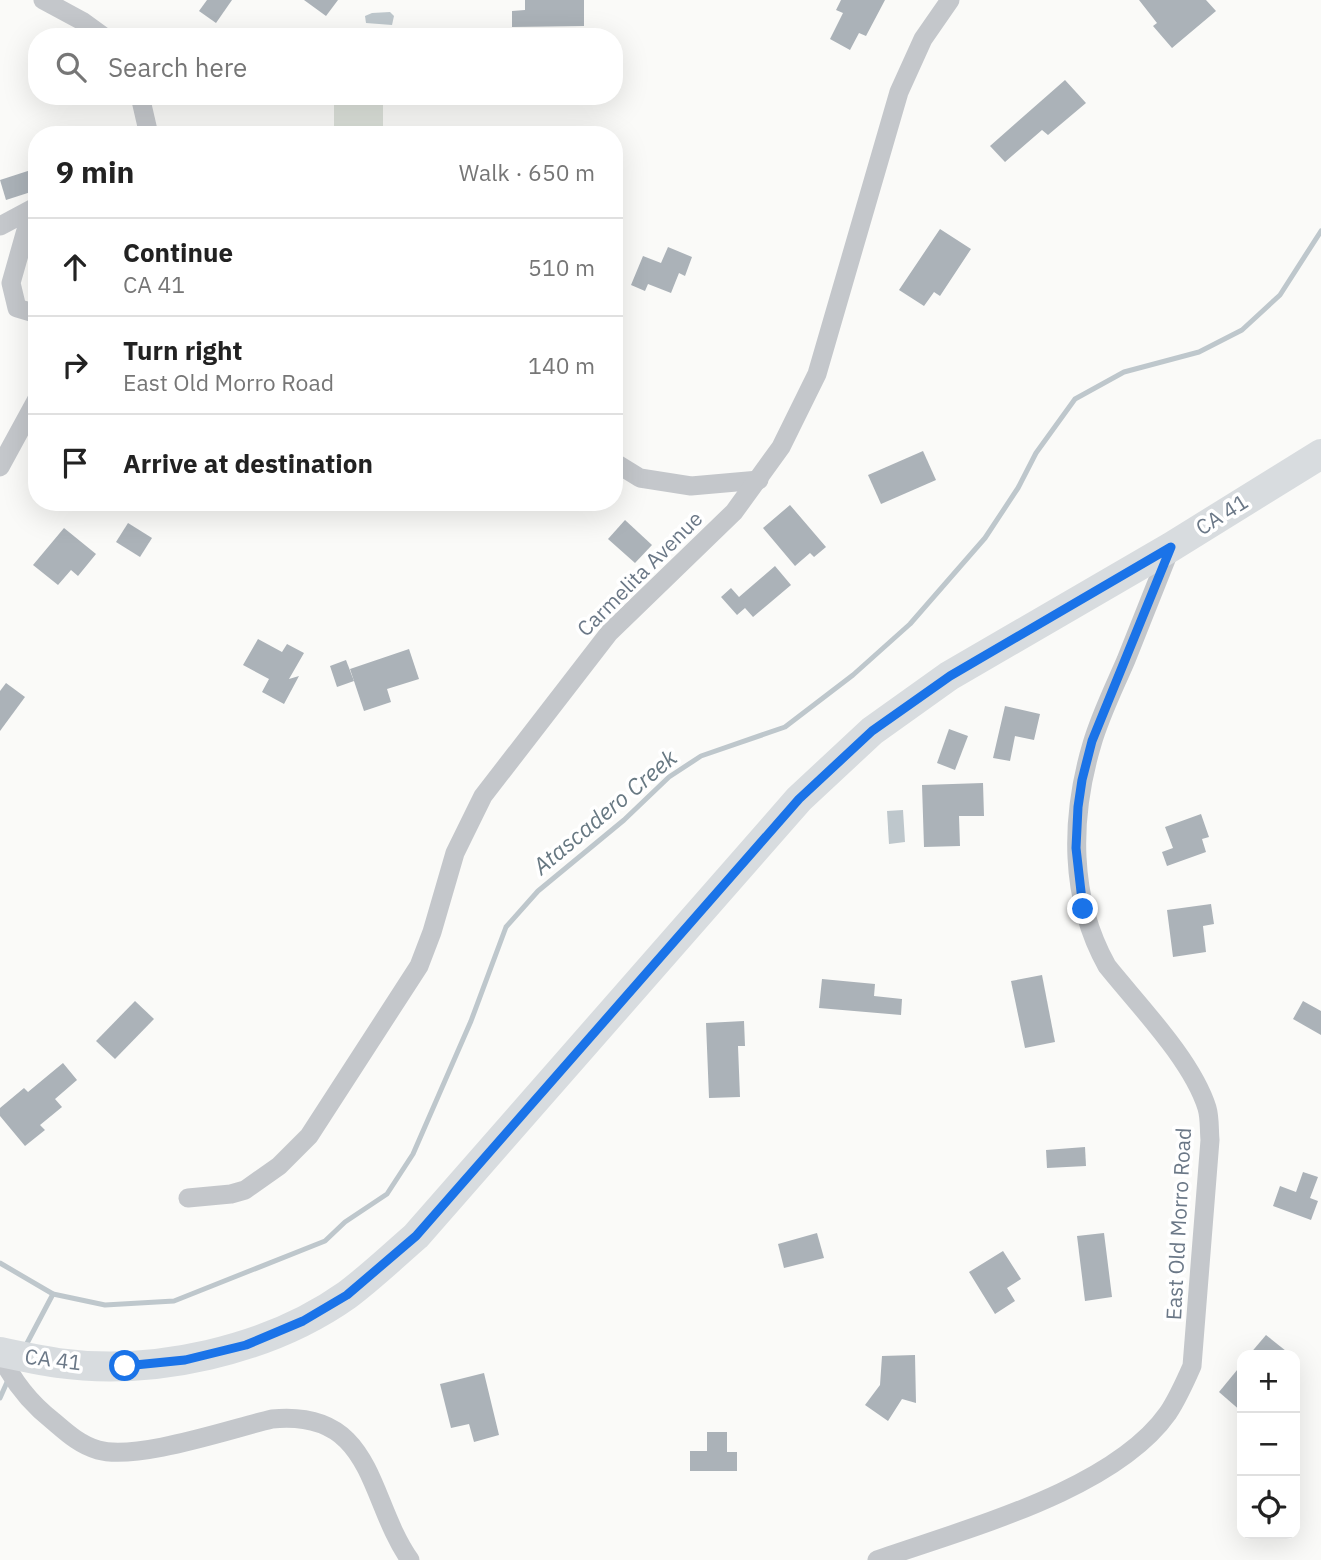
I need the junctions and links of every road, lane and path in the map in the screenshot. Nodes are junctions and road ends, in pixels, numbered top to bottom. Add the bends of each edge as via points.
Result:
1 (43, 0) edge
2 (950, 0) edge
3 (92, 28) edge
4 (142, 105) edge
5 (147, 126) edge
6 (28, 211) edge
7 (28, 223) edge
8 (0, 226) edge
9 (28, 311) edge
10 (28, 411) edge
11 (6, 441) edge
12 (1321, 454) edge
13 (0, 467) edge
14 (623, 468) edge
15 (759, 480) junction
16 (1171, 547) junction
17 (188, 1198) dead end
18 (0, 1353) edge
19 (410, 1560) edge
20 (877, 1560) edge

1 - 3 street
2 - 15 street, Carmelita Avenue via 923,39 899,92 817,374 782,446
4 - 5 street
6 - 8 street
7 - 9 street via 11,284 17,308
10 - 11 street
11 - 13 street
12 - 16 main road, CA 41 / CA 41
14 - 15 street via 640,478 691,486
15 - 17 street, Carmelita Avenue via 698,549 609,633 483,796 455,853 419,966 309,1136 279,1166 244,1190
16 - 18 main road, CA 41 / CA 41 via 950,676 872,731 799,799 416,1236 347,1295 303,1321 246,1345 185,1360 125,1366 72,1364
16 - 20 street, East Old Morro Road via 1092,741 1078,807 1076,848 1083,909 1098,949 1186,1066 1208,1110 1210,1140 1192,1366 1167,1414 1102,1472 1034,1504
18 - 19 street via 9,1373 38,1410 78,1442 97,1450 140,1451 272,1419 306,1419 325,1426 363,1459

